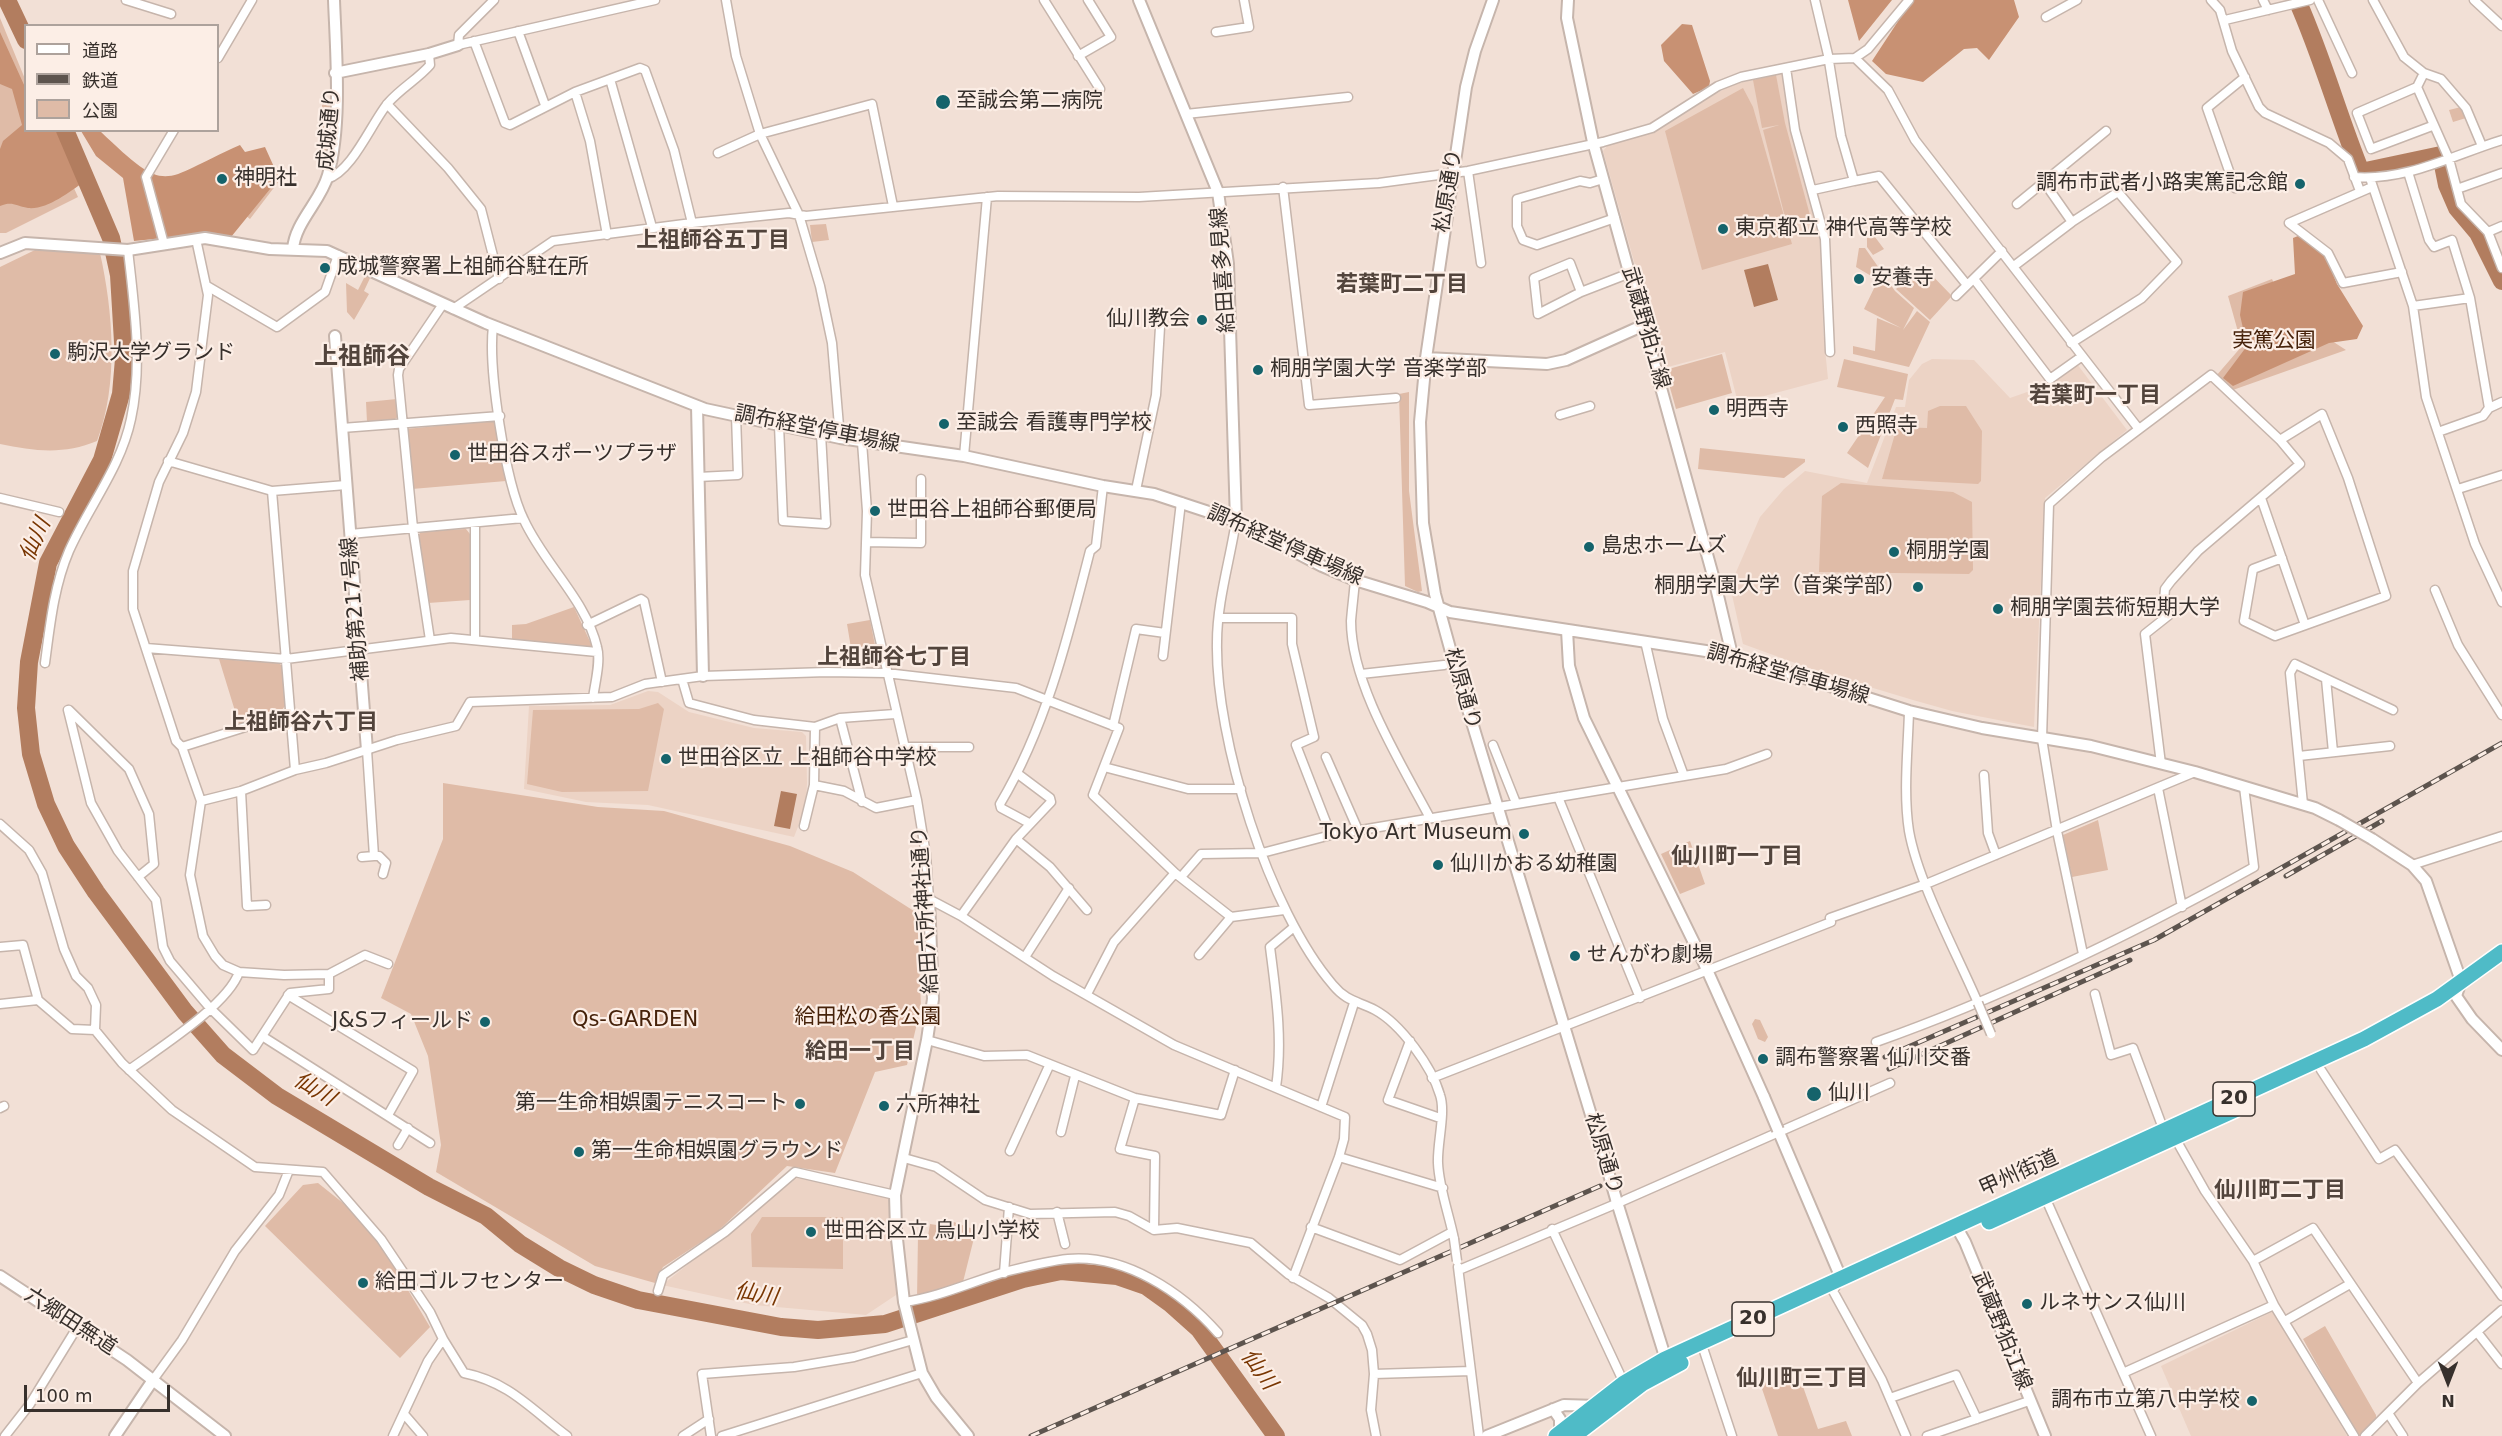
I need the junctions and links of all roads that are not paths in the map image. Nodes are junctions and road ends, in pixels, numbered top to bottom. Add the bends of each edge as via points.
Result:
1 (126, 0) edge
2 (252, 0) edge
3 (334, 0) edge
4 (494, 0) edge
5 (655, 0) edge
6 (726, 0) edge
7 (1044, 0) edge
8 (1088, 0) edge
9 (1138, 0) edge
10 (1244, 0) edge
11 (1493, 0) edge
12 (1568, 0) edge
13 (1815, 0) edge
14 (1909, 0) edge
15 (2077, 0) edge
16 (2211, 0) edge
17 (2264, 0) edge
18 (2308, 0) edge
19 (2318, 0) edge
20 (2373, 0) edge
21 (2474, 0) edge
22 (644, 1) edge
23 (2268, 10) junction
24 (171, 14) dead end
25 (2046, 17) dead end
26 (2225, 20) junction
27 (2502, 26) edge
28 (518, 31) junction
29 (1216, 32) dead end
30 (474, 41) junction
31 (458, 45) junction
32 (429, 54) junction
33 (219, 56) edge
34 (1078, 56) junction
35 (1855, 58) junction
36 (1829, 59) junction
37 (1786, 68) junction
38 (2424, 72) junction
39 (335, 73) junction
40 (2352, 73) dead end
41 (2245, 76) junction
42 (610, 79) junction
43 (2417, 87) junction
44 (1100, 89) dead end
45 (575, 92) junction
46 (1348, 97) dead end
47 (387, 104) junction
48 (545, 105) junction
49 (1186, 114) junction
50 (2433, 126) junction
51 (2106, 131) dead end
52 (173, 132) edge
53 (760, 134) junction
54 (2502, 140) edge
55 (1593, 142) junction
56 (2482, 146) junction
57 (718, 153) dead end
58 (2449, 159) junction
59 (1468, 171) junction
60 (2408, 172) junction
61 (2502, 172) edge
62 (1452, 174) junction
63 (2354, 177) junction
64 (1603, 178) junction
65 (327, 179) junction
66 (1854, 181) junction
67 (2044, 182) junction
68 (2371, 183) junction
69 (1283, 187) junction
70 (2235, 188) dead end
71 (2457, 189) junction
72 (1813, 190) junction
73 (2360, 191) junction
74 (1218, 192) junction
75 (987, 197) junction
76 (2017, 204) dead end
77 (893, 206) junction
78 (799, 215) junction
79 (1615, 218) junction
80 (2072, 222) junction
81 (692, 223) junction
82 (2502, 226) edge
83 (652, 227) junction
84 (2488, 232) junction
85 (607, 235) junction
86 (196, 239) junction
87 (164, 244) junction
88 (293, 249) junction
89 (126, 250) junction
90 (2002, 251) junction
91 (0, 253) edge
92 (338, 255) junction
93 (1481, 263) dead end
94 (2014, 266) junction
95 (2502, 268) edge
96 (2402, 272) junction
97 (1630, 273) junction
98 (499, 279) junction
99 (1970, 282) junction
100 (207, 286) junction
101 (1581, 292) junction
102 (1956, 296) dead end
103 (2470, 298) junction
104 (448, 306) junction
105 (2413, 306) junction
106 (1644, 325) junction
107 (493, 326) junction
108 (1160, 327) dead end
109 (335, 336) dead end
110 (2071, 343) junction
111 (1830, 352) dead end
112 (2081, 357) junction
113 (1426, 358) junction
114 (1396, 398) dead end
115 (2502, 402) edge
116 (697, 406) junction
117 (1590, 406) dead end
118 (2490, 408) junction
119 (736, 415) junction
120 (1560, 415) dead end
121 (500, 416) junction
122 (402, 424) junction
123 (780, 425) junction
124 (342, 428) junction
125 (2138, 428) junction
126 (2438, 432) junction
127 (820, 434) junction
128 (840, 438) junction
129 (2280, 440) junction
130 (862, 442) junction
131 (964, 456) junction
132 (168, 460) junction
133 (2502, 475) edge
134 (698, 477) junction
135 (921, 479) dead end
136 (346, 485) junction
137 (1103, 486) junction
138 (2458, 489) junction
139 (1136, 490) junction
140 (272, 491) junction
141 (0, 498) edge
142 (2262, 498) junction
143 (1181, 502) junction
144 (59, 512) dead end
145 (523, 518) junction
146 (1236, 520) junction
147 (475, 523) junction
148 (412, 528) junction
149 (350, 534) junction
150 (866, 543) junction
151 (2282, 558) junction
152 (1355, 580) junction
153 (2435, 590) dead end
154 (2502, 603) edge
155 (1440, 608) junction
156 (1220, 618) junction
157 (587, 625) junction
158 (2306, 625) junction
159 (1567, 630) junction
160 (1165, 633) junction
161 (475, 639) junction
162 (430, 640) junction
163 (1645, 641) junction
164 (146, 648) junction
165 (360, 650) junction
166 (597, 652) junction
167 (1732, 655) junction
168 (1163, 656) dead end
169 (286, 659) junction
170 (45, 663) dead end
171 (1444, 665) dead end
172 (886, 673) junction
173 (1361, 674) junction
174 (703, 676) junction
175 (682, 679) junction
176 (2326, 679) junction
177 (662, 682) junction
178 (593, 698) junction
179 (1047, 701) junction
180 (1909, 711) junction
181 (2393, 711) dead end
182 (290, 713) junction
183 (895, 714) junction
184 (2502, 715) edge
185 (840, 718) junction
186 (1113, 726) junction
187 (815, 727) junction
188 (2042, 739) junction
189 (1493, 745) dead end
190 (2390, 746) dead end
191 (182, 747) junction
192 (903, 747) junction
193 (969, 747) dead end
194 (367, 750) junction
195 (2333, 752) junction
196 (1767, 754) dead end
197 (2299, 756) junction
198 (1326, 757) dead end
199 (2161, 764) junction
200 (1104, 767) junction
201 (295, 770) junction
202 (2195, 772) junction
203 (1018, 774) junction
204 (1984, 775) dead end
205 (1684, 776) junction
206 (814, 785) junction
207 (1619, 786) junction
208 (2244, 787) junction
209 (2158, 788) junction
210 (1241, 789) junction
211 (241, 791) junction
212 (1558, 797) junction
213 (917, 800) junction
214 (201, 801) junction
215 (862, 802) junction
216 (1516, 803) junction
217 (2303, 804) junction
218 (1497, 807) junction
219 (1430, 819) junction
220 (1029, 823) junction
221 (0, 824) edge
222 (804, 826) dead end
223 (1358, 830) junction
224 (2057, 831) junction
225 (1331, 835) junction
226 (2502, 836) edge
227 (1016, 839) junction
228 (1262, 853) junction
229 (1996, 855) junction
230 (374, 856) junction
231 (362, 857) dead end
232 (2412, 865) junction
233 (383, 874) dead end
234 (1178, 875) junction
235 (138, 877) junction
236 (1926, 884) junction
237 (1069, 888) junction
238 (929, 899) junction
239 (266, 905) dead end
240 (2182, 907) junction
241 (1086, 910) dead end
242 (1284, 910) junction
243 (962, 916) junction
244 (1231, 917) junction
245 (1294, 927) junction
246 (0, 947) edge
247 (2502, 952) edge
248 (2083, 954) junction
249 (1199, 955) dead end
250 (1025, 957) junction
251 (388, 963) dead end
252 (2502, 963) edge
253 (1707, 970) junction
254 (239, 972) junction
255 (329, 974) junction
256 (2459, 988) junction
257 (1087, 994) junction
258 (2095, 994) dead end
259 (288, 995) junction
260 (1640, 998) junction
261 (38, 1000) junction
262 (1978, 1003) junction
263 (0, 1004) edge
264 (1354, 1004) junction
265 (210, 1008) junction
266 (1565, 1028) junction
267 (95, 1030) junction
268 (1991, 1034) dead end
269 (262, 1036) junction
270 (927, 1040) junction
271 (1410, 1041) junction
272 (1876, 1042) dead end
273 (2502, 1050) edge
274 (1049, 1066) junction
275 (129, 1070) junction
276 (1235, 1070) junction
277 (2321, 1070) junction
278 (1075, 1076) junction
279 (1432, 1078) junction
280 (1890, 1083) dead end
281 (1276, 1087) junction
282 (1135, 1098) junction
283 (1321, 1107) junction
284 (388, 1116) junction
285 (1440, 1118) junction
286 (408, 1128) junction
287 (1778, 1130) junction
288 (1061, 1132) dead end
289 (2170, 1135) junction
290 (430, 1143) dead end
291 (398, 1145) dead end
292 (1010, 1151) dead end
293 (1339, 1157) junction
294 (903, 1158) junction
295 (288, 1170) junction
296 (1443, 1188) junction
297 (895, 1195) junction
298 (2045, 1197) junction
299 (1617, 1201) junction
300 (1009, 1207) junction
301 (1057, 1212) junction
302 (1311, 1227) junction
303 (1552, 1229) junction
304 (1154, 1230) junction
305 (1958, 1230) junction
306 (1453, 1235) junction
307 (1065, 1244) dead end
308 (2253, 1262) junction
309 (1458, 1266) junction
310 (1004, 1273) junction
311 (0, 1276) edge
312 (1293, 1278) junction
313 (2350, 1284) junction
314 (1837, 1285) junction
315 (658, 1291) dead end
316 (2502, 1296) edge
317 (905, 1305) junction
318 (2274, 1305) junction
319 (2502, 1310) edge
320 (2285, 1321) junction
321 (78, 1326) junction
322 (2477, 1332) junction
323 (1218, 1333) dead end
324 (443, 1339) junction
325 (913, 1340) junction
326 (1704, 1351) junction
327 (1668, 1364) junction
328 (2502, 1364) edge
329 (1471, 1371) junction
330 (2123, 1372) junction
331 (922, 1373) junction
332 (1374, 1374) junction
333 (153, 1380) junction
334 (1624, 1383) junction
335 (2418, 1383) junction
336 (1890, 1398) junction
337 (2029, 1401) junction
338 (1594, 1406) junction
339 (1611, 1407) junction
340 (1553, 1409) junction
341 (2388, 1413) junction
342 (404, 1414) junction
343 (709, 1419) junction
344 (1977, 1419) junction
345 (0, 1432) edge
346 (1563, 1435) edge
347 (4, 1436) edge
348 (115, 1436) edge
349 (225, 1436) edge
350 (393, 1436) edge
351 (423, 1436) edge
352 (567, 1436) edge
353 (683, 1436) edge
354 (711, 1436) edge
355 (722, 1436) edge
356 (968, 1436) edge
357 (1376, 1436) edge
358 (1479, 1436) edge
359 (1487, 1436) edge
360 (1732, 1436) edge
361 (1906, 1436) edge
362 (1927, 1436) edge
363 (2045, 1436) edge
364 (2151, 1436) edge
365 (2354, 1436) edge
366 (2365, 1436) edge
367 (2403, 1436) edge

1 - 24 street
2 - 33 street
3 - 39 main road, 成城通り
4 - 31 street via 459,35
5 - 22 street
6 - 53 street via 739,67
7 - 34 street
8 - 34 street via 1111,37
9 - 49 main road, 給田喜多見線
10 - 29 street via 1249,27
11 - 62 main road, 松原通り via 1474,51
12 - 55 main road, 武蔵野狛江線 via 1570,29
13 - 36 street
14 - 35 street via 1868,49
15 - 25 street
16 - 26 street
17 - 23 street
18 - 23 street
19 - 40 street
20 - 38 street via 2404,57
21 - 27 street
22 - 28 street
23 - 26 street
26 - 41 street via 2232,51
28 - 30 street
28 - 48 street
30 - 31 street
30 - 48 street via 506,123 526,118
31 - 32 main road
32 - 39 main road
32 - 47 street via 430,65
34 - 44 street
35 - 36 street
35 - 90 street via 1888,90 1915,140
36 - 37 street
36 - 66 street via 1841,136
37 - 55 street via 1718,86 1652,128
37 - 72 street via 1796,130
38 - 43 street
38 - 56 street via 2441,79 2466,108
39 - 65 main road, 成城通り via 333,145
41 - 63 street via 2265,113 2329,142 2348,159
41 - 70 street via 2207,108
42 - 45 street
42 - 81 street via 640,68 645,70 674,150
42 - 83 street
43 - 50 street
43 - 50 street via 2357,113 2371,149
45 - 48 street
45 - 85 street via 590,141
46 - 49 street
47 - 65 street via 345,165
47 - 98 street via 481,209
49 - 74 main road, 給田喜多見線
50 - 58 street
51 - 67 street
52 - 87 street via 146,177
53 - 57 street
53 - 77 street via 872,104
53 - 78 street
54 - 56 street
55 - 59 street
55 - 64 main road, 武蔵野狛江線
56 - 58 street
58 - 60 street
58 - 71 street
59 - 62 street
59 - 93 street
60 - 68 street
60 - 103 street via 2429,240 2434,247 2452,240
61 - 71 street
62 - 69 street via 1378,183
62 - 113 main road, 松原通り
63 - 68 street
63 - 73 street
64 - 79 main road, 武蔵野狛江線
64 - 79 street via 1516,199 1517,226 1523,240 1537,245
65 - 88 main road, 成城通り via 295,236
66 - 72 street
66 - 99 street via 1879,176
67 - 76 street
67 - 80 street
68 - 73 street
68 - 96 street
69 - 74 street
69 - 114 street via 1309,405
71 - 84 street via 2461,204
72 - 111 street via 1825,239
73 - 96 street via 2289,223 2328,253 2343,283
74 - 75 street via 1139,197
74 - 146 main road, 給田喜多見線 via 1228,264
75 - 77 street
75 - 131 street
77 - 78 street
78 - 81 street
78 - 128 street via 829,325
79 - 97 main road, 武蔵野狛江線
80 - 94 street
80 - 110 street via 2118,192 2177,262 2142,298
81 - 83 street
82 - 84 street
83 - 85 street
84 - 95 street
85 - 98 street via 553,241
86 - 87 main road, 調布経堂停車場線
86 - 88 main road, 調布経堂停車場線
86 - 100 street
87 - 89 main road, 調布経堂停車場線
88 - 92 main road, 調布経堂停車場線
89 - 91 main road, 調布経堂停車場線 via 30,243
89 - 170 street via 135,313 135,395 131,419 115,466 68,553 58,584
90 - 94 street
90 - 99 street
92 - 100 street via 325,292 277,327
92 - 104 main road, 調布経堂停車場線
94 - 110 street
96 - 105 street
97 - 101 street
97 - 106 main road, 武蔵野狛江線
98 - 104 street
99 - 102 street
99 - 112 street via 2050,379
100 - 132 street via 208,317 196,392 183,433
101 - 101 street via 1538,314 1534,278 1570,263
103 - 105 street
103 - 118 street
104 - 107 main road, 調布経堂停車場線
104 - 122 street via 399,369
105 - 126 street via 2426,397
106 - 113 main road via 1566,360 1547,364
106 - 167 main road, 武蔵野狛江線
107 - 116 main road, 調布経堂停車場線
107 - 121 street
108 - 139 street via 1156,395
109 - 124 main road, 補助第217号線
110 - 112 street
112 - 125 street
113 - 155 main road, 松原通り via 1421,390 1420,477 1431,573
115 - 118 street
116 - 119 main road, 調布経堂停車場線
116 - 134 main road
117 - 120 street
118 - 126 street via 2483,416
119 - 123 main road, 調布経堂停車場線
119 - 134 street via 738,475
121 - 122 street
121 - 145 street via 511,482
122 - 124 street
122 - 148 street
123 - 127 main road, 調布経堂停車場線
123 - 127 street via 783,521 826,524
124 - 136 main road, 補助第217号線
125 - 129 street via 2211,375
125 - 188 street via 2049,504
126 - 138 street
127 - 128 main road, 調布経堂停車場線
128 - 130 main road, 調布経堂停車場線
129 - 142 street via 2300,464
129 - 158 street via 2322,414 2348,478 2386,596
130 - 131 main road, 調布経堂停車場線
130 - 150 street, 給田六所神社通り
131 - 137 main road, 調布経堂停車場線
132 - 140 street
132 - 164 street via 132,576 133,609
133 - 138 street
134 - 174 main road
135 - 150 street via 921,543
136 - 140 street
136 - 149 main road, 補助第217号線
137 - 139 main road, 調布経堂停車場線
137 - 179 street via 1096,546 1090,551
138 - 154 street via 2475,544
139 - 143 main road, 調布経堂停車場線
140 - 169 street
141 - 144 street
142 - 151 street
142 - 199 street via 2198,551 2171,581 2164,600 2169,615 2145,634
143 - 146 main road, 調布経堂停車場線
143 - 160 street
145 - 147 street
145 - 157 street
146 - 152 main road, 調布経堂停車場線
146 - 156 street
147 - 148 street
147 - 161 street
148 - 149 street
148 - 162 street
149 - 165 main road, 補助第217号線
150 - 172 street, 給田六所神社通り via 865,576
151 - 158 street
151 - 158 street via 2253,570 2244,621 2275,636
152 - 155 main road, 調布経堂停車場線
152 - 173 street via 1351,623
153 - 184 street via 2458,645
155 - 159 main road, 調布経堂停車場線
155 - 218 main road, 松原通り
156 - 210 street via 1217,648 1222,714
156 - 225 street via 1292,618 1292,644 1314,737 1296,745
157 - 166 street
157 - 177 street via 641,599 644,601
159 - 163 main road, 調布経堂停車場線
159 - 207 main road via 1575,694
160 - 168 street
160 - 186 street via 1136,629
161 - 162 street
161 - 166 street
162 - 165 street
163 - 167 main road, 調布経堂停車場線
163 - 205 street via 1663,719
164 - 169 street
164 - 191 street via 176,741
165 - 169 street
165 - 194 main road, 補助第217号線
166 - 178 street
167 - 180 main road, 調布経堂停車場線
169 - 182 street
171 - 173 street
172 - 174 street
172 - 179 street via 1000,685
172 - 183 street, 給田六所神社通り
173 - 219 street via 1368,697
174 - 175 street
175 - 177 street
175 - 187 street via 689,703 754,720
176 - 181 street
176 - 195 street
176 - 197 street via 2295,664 2290,673
177 - 178 street via 612,697
178 - 194 street via 470,702 456,726
179 - 186 street
179 - 203 street
180 - 188 main road, 調布経堂停車場線
180 - 236 street via 1906,805
182 - 191 street
182 - 201 street
183 - 185 street
183 - 192 street, 給田六所神社通り
185 - 187 street
185 - 215 street
186 - 200 street via 1119,728
187 - 206 street
188 - 199 main road, 調布経堂停車場線 via 2091,746
188 - 224 street
189 - 216 street
190 - 195 street
191 - 214 street
192 - 193 street
192 - 213 street, 給田六所神社通り
194 - 201 street
194 - 230 street, 補助第217号線
195 - 197 street
196 - 205 street via 1726,769
197 - 217 street
198 - 223 street
199 - 202 main road, 調布経堂停車場線
200 - 210 street via 1188,789
200 - 234 street via 1093,795
201 - 211 street
202 - 208 main road, 調布経堂停車場線
202 - 209 street
203 - 220 street via 1000,804
203 - 220 street via 1050,798
204 - 229 street via 1988,833
205 - 207 street
206 - 215 street via 844,791
206 - 222 street
207 - 212 street
207 - 253 main road
208 - 217 main road, 調布経堂停車場線
208 - 240 street via 2254,867
209 - 224 street
209 - 240 street
210 - 228 street
211 - 214 street
211 - 239 street via 247,906
212 - 216 street
212 - 260 street
213 - 215 street via 882,809
213 - 238 street, 給田六所神社通り
214 - 254 street via 190,875 203,936 224,965
216 - 218 street
217 - 232 main road, 調布経堂停車場線, bridge via 2339,820
218 - 219 street
218 - 266 main road, 松原通り
219 - 223 street
220 - 227 street
221 - 267 street via 29,850 42,873 64,949 96,1005
223 - 225 street
224 - 229 street
224 - 248 street
225 - 228 street
226 - 232 street
227 - 237 street
227 - 243 street
228 - 234 street via 1201,854
228 - 242 street
229 - 236 street
230 - 231 street
230 - 233 street, 補助第217号線 via 386,863
232 - 256 main road, 調布経堂停車場線 via 2426,881
234 - 244 street
234 - 257 street via 1114,942
235 - 235 street via 154,864 149,814 129,769 68,710 91,803
235 - 265 street via 156,900 163,948 170,961
236 - 253 street
236 - 262 street
237 - 241 street
237 - 250 street
238 - 243 street
238 - 270 main road, 給田六所神社通り via 933,999
240 - 248 street
242 - 244 street
242 - 245 street
243 - 250 street
244 - 249 street
245 - 264 street via 1330,981
245 - 281 street via 1270,948 1280,1063
246 - 261 street via 23,945
247 - 256 highway, 甲州街道 / 20
248 - 262 street
250 - 257 street
251 - 255 street via 365,955
252 - 256 highway, 甲州街道 / 20
253 - 260 street
253 - 287 main road, bridge
254 - 255 street
254 - 265 street via 231,989
255 - 259 street via 329,989
256 - 273 main road, 調布経堂停車場線 via 2472,1019
256 - 277 highway, 甲州街道 / 20 via 2392,1036
256 - 289 highway, 甲州街道 / 20
257 - 276 street via 1174,1046
258 - 289 street via 2111,1054 2133,1048
259 - 269 street
259 - 284 street via 413,1071
260 - 266 street
261 - 263 street
261 - 267 street via 72,1029
262 - 268 street, bridge
262 - 272 street
264 - 271 street via 1374,1010
264 - 283 street
265 - 269 street via 253,1050
265 - 275 street
266 - 279 street
266 - 299 main road, 松原通り, bridge
267 - 275 street
269 - 284 street
270 - 274 street via 984,1056 1027,1055
270 - 294 main road, 給田六所神社通り
271 - 279 street
271 - 285 street via 1388,1100
274 - 278 street
274 - 292 street
275 - 295 street via 172,1110 255,1167
276 - 281 street
276 - 282 street via 1221,1114
277 - 289 highway, 甲州街道 / 20
277 - 316 street via 2379,1160 2395,1150
278 - 282 street
278 - 288 street
279 - 285 street via 1441,1096
280 - 287 street
281 - 283 street
282 - 304 street via 1120,1149 1155,1156
283 - 293 street via 1345,1117
284 - 286 street
285 - 296 street via 1438,1166
286 - 290 street
286 - 291 street
287 - 299 street
287 - 314 main road
289 - 298 highway, 甲州街道 / 20
289 - 305 highway, 甲州街道 / 20
289 - 308 street
293 - 296 street
293 - 302 street
294 - 297 main road, 給田六所神社通り
294 - 300 street via 936,1167 985,1200
295 - 324 street via 322,1172 381,1239 430,1312
295 - 333 street via 279,1195 235,1251 182,1340
296 - 306 street
297 - 315 street via 795,1172 725,1232 663,1275
297 - 317 main road, 給田六所神社通り
298 - 305 highway, 甲州街道 / 20
298 - 330 street
299 - 303 street
299 - 327 main road, 松原通り
300 - 301 street via 1030,1214
300 - 310 street
301 - 304 street via 1115,1212
301 - 307 street
302 - 306 street via 1400,1260
302 - 312 street
303 - 309 street
303 - 334 street
304 - 312 street via 1177,1228 1251,1243
305 - 314 highway, 甲州街道 / 20
305 - 337 main road, 武蔵野狛江線
306 - 309 street, bridge
308 - 313 street via 2313,1228
308 - 318 street
309 - 329 street
310 - 317 street
310 - 323 street via 1069,1259 1108,1262 1161,1284 1198,1310
311 - 321 main road, 六郷田無道
312 - 332 street via 1329,1298 1362,1325
313 - 320 street
313 - 335 street
314 - 326 highway, 甲州街道 / 20
314 - 327 highway, 甲州街道 / 20
314 - 336 street
317 - 325 main road, 給田六所神社通り
318 - 320 street
318 - 330 street
319 - 322 street
320 - 365 street
321 - 333 main road, 六郷田無道
321 - 347 street
322 - 328 street
322 - 335 street
324 - 342 street via 428,1361
324 - 352 street via 464,1373 489,1378 508,1388
325 - 331 main road
325 - 343 street via 844,1359 702,1374
326 - 327 highway, 甲州街道 / 20
326 - 360 street
327 - 334 highway, 甲州街道 / 20
327 - 339 highway, 甲州街道 / 20
329 - 332 street
329 - 358 street
330 - 364 street
331 - 355 street
331 - 356 main road
332 - 357 street via 1371,1410
333 - 348 main road
333 - 349 main road, 六郷田無道
334 - 338 highway, 甲州街道 / 20
335 - 341 street
336 - 344 street via 1956,1375
336 - 361 street
337 - 344 street
337 - 363 main road, 武蔵野狛江線
338 - 339 main road
338 - 340 main road via 1574,1404
338 - 346 highway, 甲州街道 / 20
339 - 346 highway, 甲州街道 / 20
340 - 346 main road
340 - 359 main road
341 - 366 street
341 - 367 street
342 - 350 street
342 - 351 street
343 - 353 street
343 - 354 street
344 - 362 street
345 - 347 street

